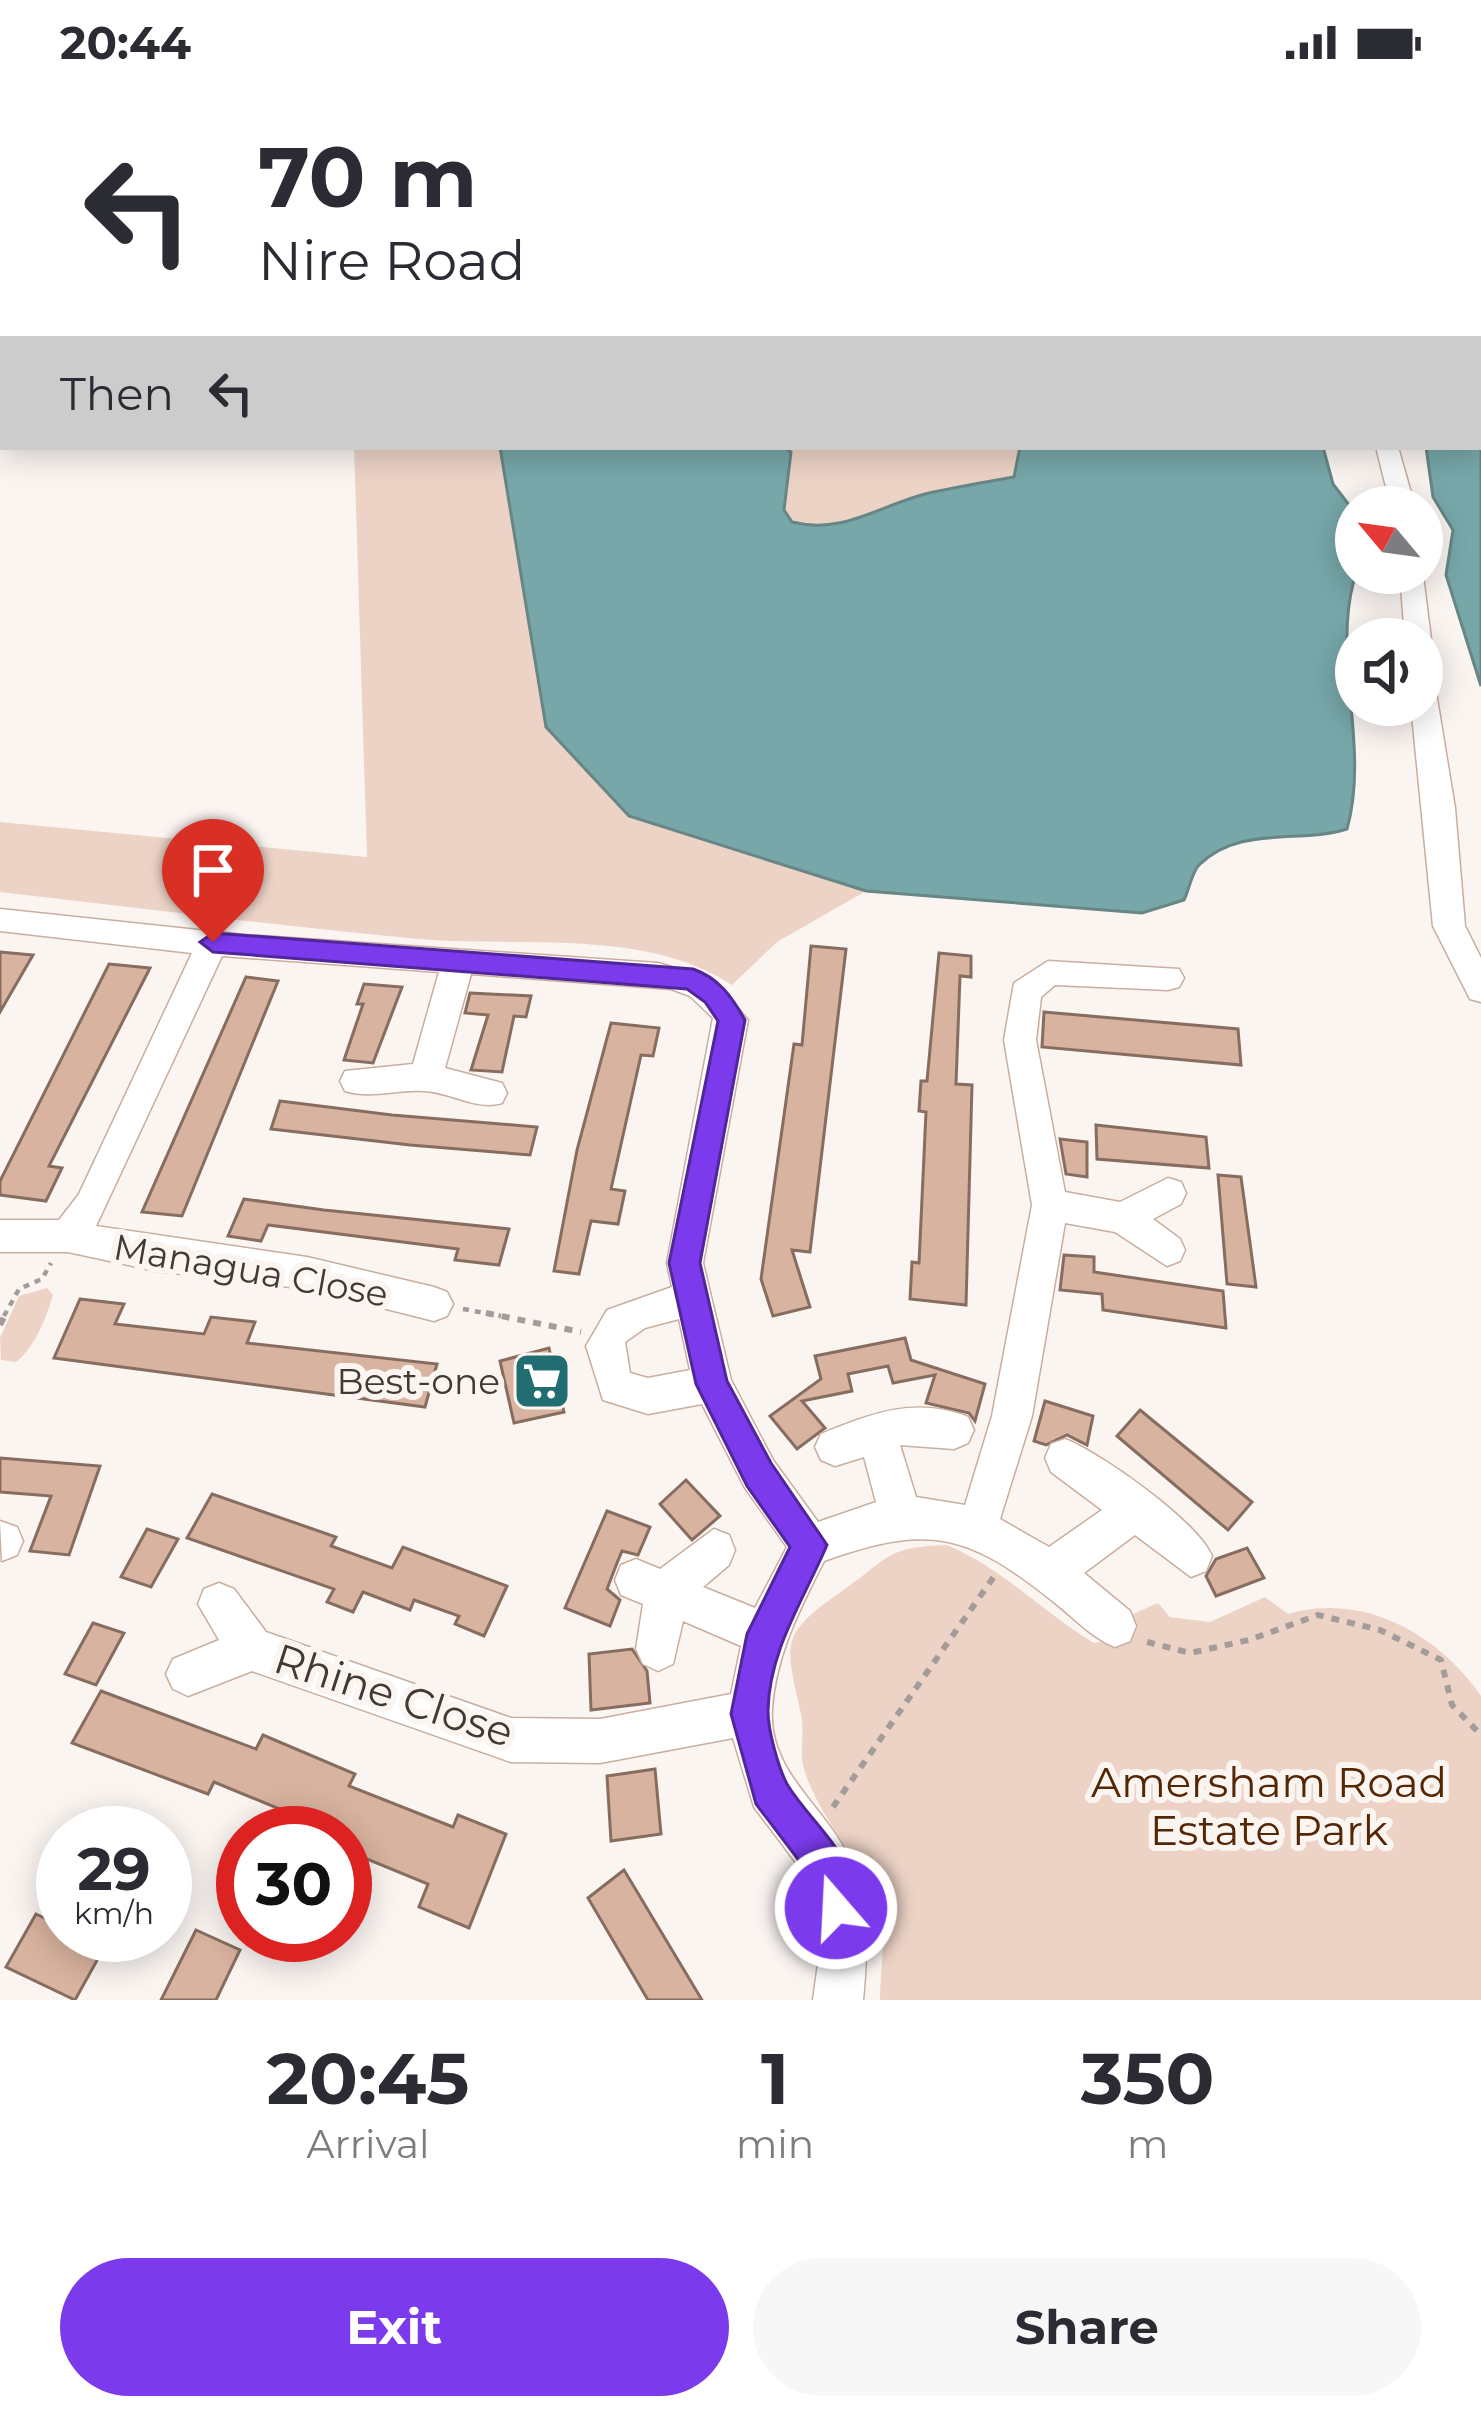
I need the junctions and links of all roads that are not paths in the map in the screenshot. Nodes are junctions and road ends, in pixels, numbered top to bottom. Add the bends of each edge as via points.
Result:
1 (1388, 450) edge
2 (1397, 486) edge
3 (1428, 726) edge
4 (0, 920) edge
5 (213, 942) junction
6 (458, 962) junction
7 (1168, 978) dead end
8 (1481, 990) edge
9 (426, 1077) junction
10 (357, 1081) dead end
11 (490, 1093) dead end
12 (1168, 1193) dead end
13 (1050, 1205) junction
14 (1124, 1218) junction
15 (0, 1236) edge
16 (68, 1236) junction
17 (1167, 1250) dead end
18 (692, 1300) junction
19 (434, 1304) road end
20 (712, 1384) junction
21 (876, 1430) junction
22 (954, 1430) dead end
23 (835, 1447) dead end
24 (1065, 1457) dead end
25 (1136, 1510) junction
26 (902, 1517) junction
27 (974, 1531) junction
28 (810, 1545) junction
29 (714, 1550) dead end
30 (1191, 1556) dead end
31 (1051, 1571) junction
32 (651, 1586) junction
33 (219, 1604) dead end
34 (1115, 1626) road end
35 (765, 1634) junction
36 (658, 1648) dead end
37 (252, 1649) junction
38 (188, 1674) dead end
39 (749, 1714) junction
40 (838, 2000) edge

1 - 2 street
3 - 8 street via 1448,926
4 - 5 street
5 - 6 street
5 - 16 street, Managua Close via 92,1204
6 - 9 street
6 - 18 street via 658,974 715,994 732,1020 685,1263
7 - 13 street via 1048,974 1025,992 1020,1040
9 - 10 street
9 - 11 street
12 - 14 street
13 - 14 street
13 - 27 street via 1012,1416
14 - 17 street
15 - 16 street, Managua Close
16 - 19 street, Managua Close via 307,1273
18 - 20 street
18 - 20 street via 624,1316 605,1337 603,1364 616,1387 648,1396
20 - 28 street via 759,1474
21 - 22 street via 910,1423
21 - 23 street
21 - 26 street
24 - 25 street
25 - 30 street
25 - 31 street
26 - 27 street
26 - 28 street
27 - 31 street
28 - 35 street
29 - 32 street
31 - 34 street
32 - 35 street
32 - 36 street
33 - 37 street, Rhine Close
35 - 39 street
37 - 38 street, Rhine Close
37 - 39 street, Rhine Close via 511,1740 600,1741
39 - 40 street via 770,1791 827,1866 844,1949

